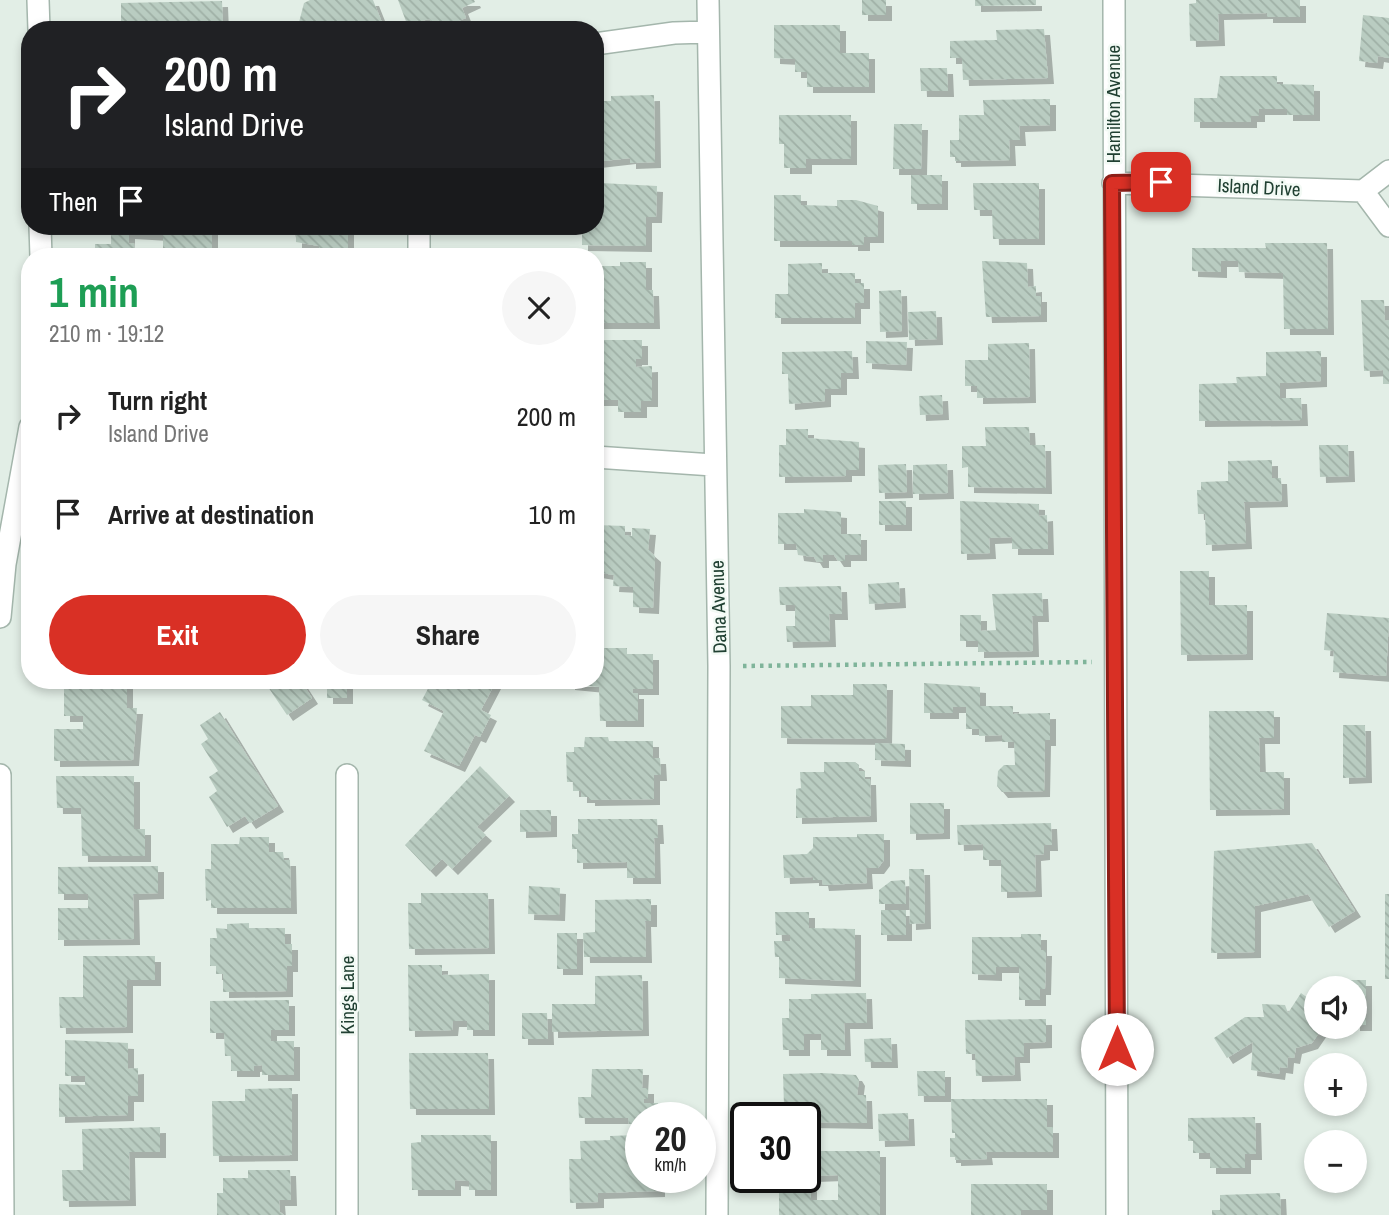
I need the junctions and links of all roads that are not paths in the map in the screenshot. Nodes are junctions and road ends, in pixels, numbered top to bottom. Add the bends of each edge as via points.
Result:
1 (38, 0) edge
2 (708, 0) edge
3 (1114, 0) edge
4 (39, 21) edge
5 (707, 32) junction
6 (604, 43) edge
7 (1389, 171) edge
8 (1112, 183) junction
9 (1363, 191) junction
10 (1389, 226) edge
11 (604, 458) edge
12 (713, 465) junction
13 (21, 476) edge
14 (0, 617) edge
15 (0, 775) edge
16 (347, 775) dead end
17 (3, 1215) edge
18 (347, 1215) edge
19 (717, 1215) edge
20 (1117, 1215) edge

1 - 4 street
2 - 5 street, Dana Avenue
3 - 8 street, Hamilton Avenue
5 - 6 street
5 - 12 street, Dana Avenue
7 - 9 street
8 - 9 street, Island Drive
8 - 20 street, Hamilton Avenue
9 - 10 street
11 - 12 street
12 - 19 street, Dana Avenue via 719,666
13 - 14 street
15 - 17 street
16 - 18 street, Kings Lane

